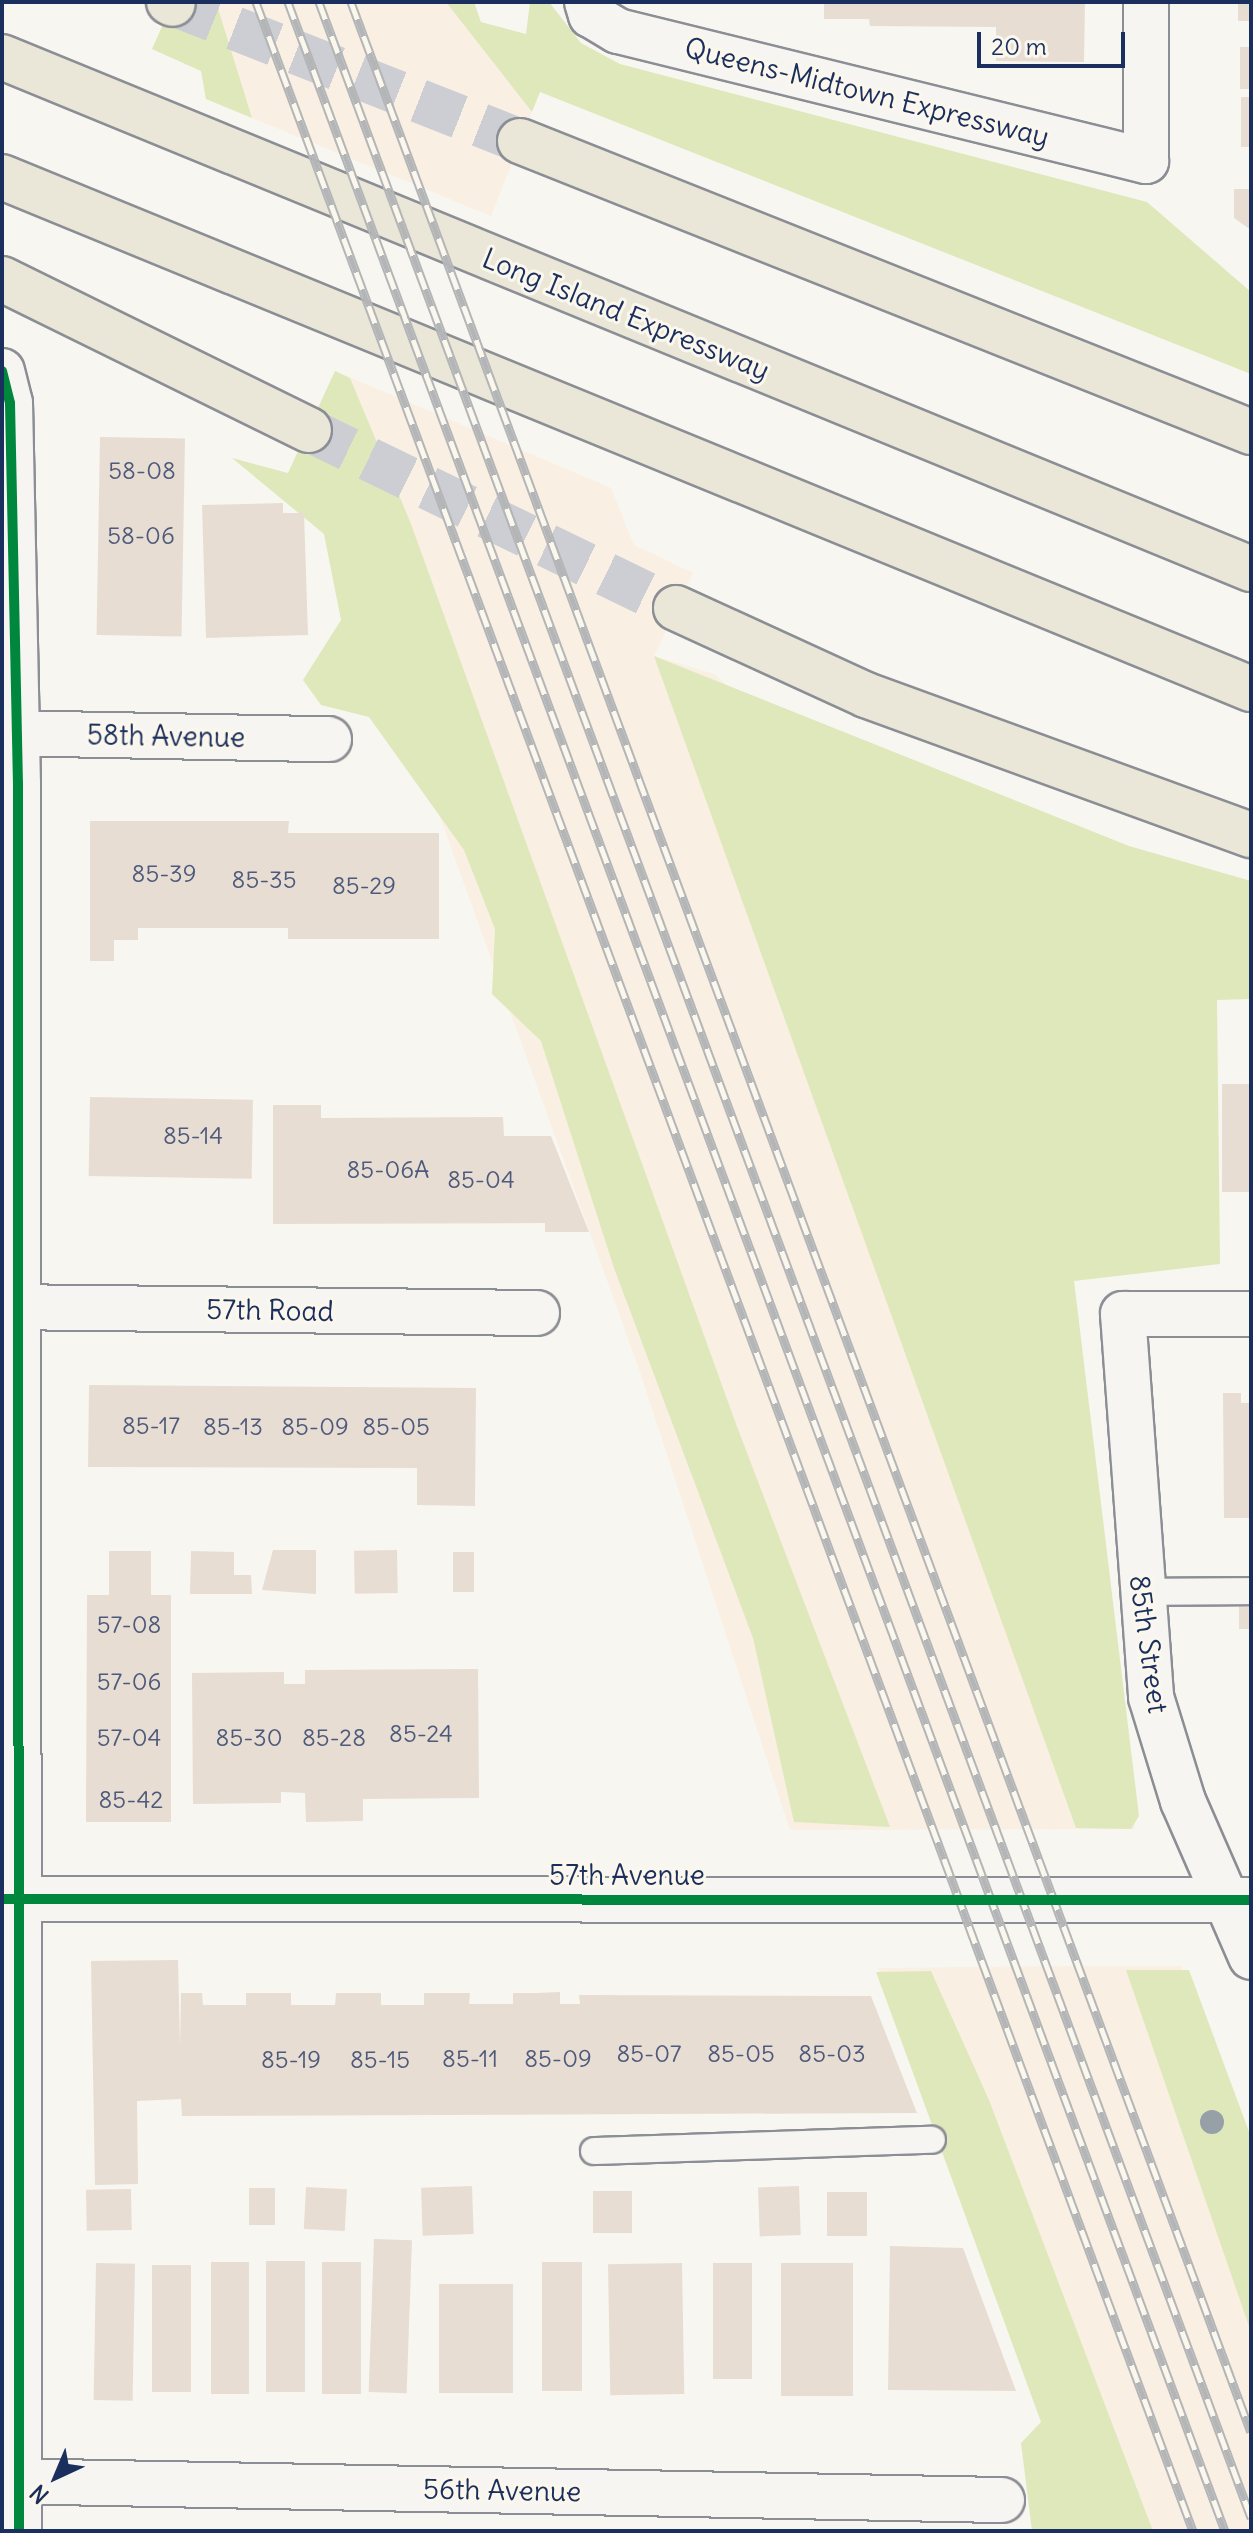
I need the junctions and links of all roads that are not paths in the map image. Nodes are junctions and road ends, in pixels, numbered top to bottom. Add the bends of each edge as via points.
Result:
1 (1146, 2) edge
2 (589, 8) edge
3 (2, 57) edge
4 (520, 141) tunnel mouth
5 (2, 177) edge
6 (2, 279) edge
7 (2, 372) edge
8 (309, 430) tunnel mouth
9 (1251, 432) edge
10 (1251, 569) edge
11 (676, 608) tunnel mouth
12 (1251, 689) edge
13 (10, 733) edge
14 (329, 739) dead end
15 (1251, 835) edge
16 (11, 1307) edge
17 (537, 1313) dead end
18 (1251, 1314) edge
19 (1251, 1591) edge
20 (1139, 1592) junction
21 (8, 1899) edge
22 (1240, 1900) edge
23 (1251, 1957) edge
24 (932, 2140) dead end
25 (594, 2151) dead end
26 (10, 2481) edge
27 (1002, 2500) dead end
28 (19, 2531) edge

1 - 2 street, Queens-Midtown Expressway via 1146,161 618,31
3 - 10 highway, Long Island Expressway
4 - 9 highway
5 - 12 highway
6 - 8 highway
7 - 13 street via 10,403
11 - 15 highway via 880,701
13 - 14 street, 58th Avenue
13 - 16 street
16 - 17 street, 57th Road
16 - 21 street
18 - 20 street, 85th Street via 1123,1314
19 - 20 lane
20 - 22 street, 85th Street via 1151,1697 1183,1801
21 - 22 street, 57th Avenue
21 - 26 street
22 - 23 street, 85th Street
24 - 25 lane
26 - 27 street, 56th Avenue
26 - 28 street

